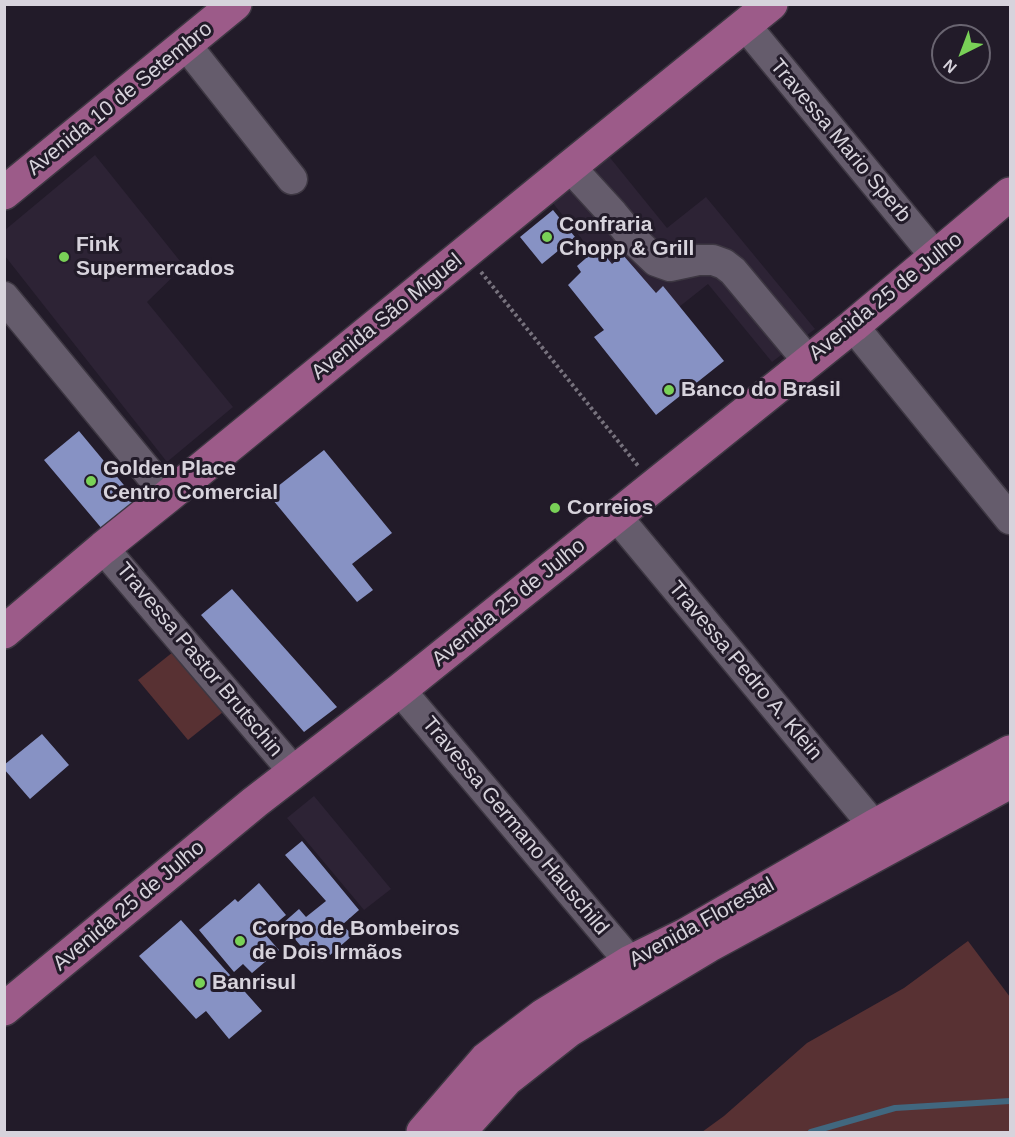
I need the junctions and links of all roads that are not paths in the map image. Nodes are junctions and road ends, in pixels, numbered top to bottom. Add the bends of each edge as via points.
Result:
1 (236, 4) edge
2 (771, 4) edge
3 (745, 25) junction
4 (186, 45) junction
5 (570, 167) junction
6 (292, 179) dead end
7 (5, 191) edge
8 (1011, 195) edge
9 (936, 257) junction
10 (4, 297) edge
11 (853, 326) junction
12 (808, 361) junction
13 (168, 496) junction
14 (617, 517) junction
15 (1011, 519) edge
16 (103, 548) junction
17 (4, 632) edge
18 (400, 690) junction
19 (1011, 752) edge
20 (294, 772) junction
21 (1011, 782) edge
22 (950, 800) junction
23 (874, 826) junction
24 (630, 962) junction
25 (4, 1009) edge
26 (423, 1132) edge
27 (459, 1132) edge

1 - 4 main road, Avenida 10 de Setembro
2 - 3 main road, Avenida São Miguel
3 - 5 main road, Avenida São Miguel
3 - 9 street, Travessa Mario Sperb
4 - 6 street
4 - 7 main road, Avenida 10 de Setembro
5 - 12 street via 656,261 670,266 713,260 733,271
5 - 13 main road, Avenida São Miguel
8 - 9 main road, Avenida 25 de Julho
9 - 11 main road, Avenida 25 de Julho
10 - 13 street
11 - 12 main road, Avenida 25 de Julho
11 - 15 street
12 - 14 main road, Avenida 25 de Julho
13 - 16 main road, Avenida São Miguel
14 - 18 main road, Avenida 25 de Julho
14 - 23 street, Travessa Pedro A. Klein
16 - 17 main road, Avenida São Miguel
16 - 20 street, Travessa Pastor Brutschin
18 - 20 main road, Avenida 25 de Julho
18 - 24 street, Travessa Germano Hauschild
19 - 22 main road, Avenida Florestal
20 - 25 main road, Avenida 25 de Julho
21 - 22 main road, Avenida Florestal
22 - 23 main road, Avenida Florestal
22 - 27 main road, Avenida Florestal via 568,1031 507,1079
23 - 24 main road, Avenida Florestal via 685,935
24 - 26 main road, Avenida Florestal via 544,1015 486,1059

